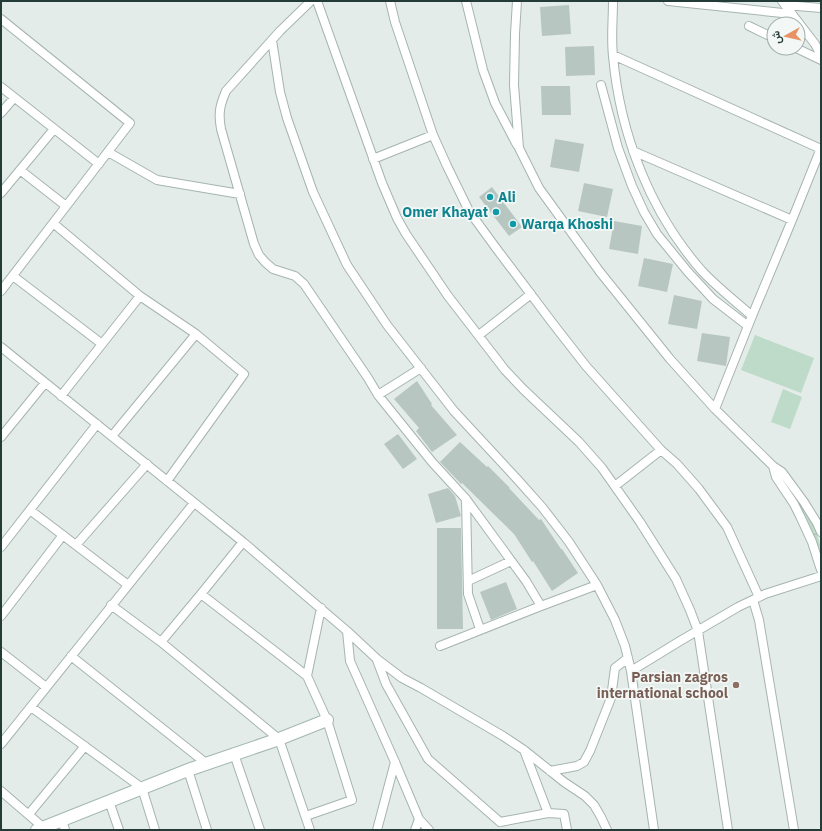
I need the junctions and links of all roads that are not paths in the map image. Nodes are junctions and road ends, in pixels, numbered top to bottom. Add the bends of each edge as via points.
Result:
1 (311, 1) edge
2 (317, 1) edge
3 (390, 1) edge
4 (466, 1) edge
5 (517, 1) edge
6 (613, 1) edge
7 (668, 1) edge
8 (783, 3) edge
9 (821, 8) edge
10 (792, 14) junction
11 (1, 19) edge
12 (749, 26) dead end
13 (766, 34) edge
14 (272, 40) junction
15 (806, 53) edge
16 (613, 55) junction
17 (821, 55) edge
18 (821, 60) edge
19 (601, 85) dead end
20 (1, 87) edge
21 (14, 98) junction
22 (1, 113) edge
23 (54, 129) junction
24 (433, 134) junction
25 (519, 148) junction
26 (821, 148) edge
27 (633, 151) junction
28 (108, 152) junction
29 (373, 158) junction
30 (99, 164) junction
31 (20, 170) junction
32 (1, 193) edge
33 (240, 194) junction
34 (66, 206) junction
35 (792, 220) junction
36 (53, 223) junction
37 (13, 276) junction
38 (1, 291) edge
39 (530, 294) junction
40 (140, 296) junction
41 (752, 316) junction
42 (748, 326) junction
43 (196, 334) junction
44 (479, 335) junction
45 (102, 344) junction
46 (1, 347) edge
47 (421, 368) junction
48 (45, 382) junction
49 (378, 395) junction
50 (61, 396) junction
51 (715, 409) junction
52 (97, 424) junction
53 (112, 436) junction
54 (1, 437) edge
55 (661, 450) junction
56 (147, 464) junction
57 (773, 466) junction
58 (167, 481) junction
59 (615, 486) junction
60 (466, 499) junction
61 (194, 503) junction
62 (30, 510) junction
63 (821, 532) edge
64 (63, 535) junction
65 (243, 542) junction
66 (76, 545) junction
67 (1, 547) edge
68 (511, 561) junction
69 (821, 570) edge
70 (821, 576) edge
71 (468, 582) junction
72 (128, 585) junction
73 (597, 585) junction
74 (201, 594) junction
75 (756, 598) junction
76 (111, 605) junction
77 (541, 606) junction
78 (321, 608) junction
79 (1, 616) edge
80 (480, 629) junction
81 (347, 631) junction
82 (698, 631) junction
83 (161, 642) junction
84 (440, 646) dead end
85 (1, 652) edge
86 (71, 656) junction
87 (628, 658) junction
88 (377, 659) junction
89 (631, 671) junction
90 (307, 676) junction
91 (46, 687) junction
92 (31, 707) junction
93 (327, 720) junction
94 (279, 739) junction
95 (1, 744) edge
96 (85, 746) junction
97 (524, 750) junction
98 (234, 754) junction
99 (395, 762) junction
100 (207, 764) junction
101 (188, 770) junction
102 (550, 771) junction
103 (142, 788) junction
104 (1, 791) edge
105 (110, 801) junction
106 (548, 813) junction
107 (29, 814) junction
108 (306, 816) junction
109 (419, 818) junction
110 (63, 825) edge
111 (499, 826) edge
112 (40, 829) edge
113 (119, 830) edge
114 (155, 830) edge
115 (207, 830) edge
116 (260, 830) edge
117 (310, 830) edge
118 (377, 830) edge
119 (415, 830) edge
120 (430, 830) edge
121 (567, 830) edge
122 (607, 830) edge
123 (654, 830) edge
124 (728, 830) edge
125 (794, 830) edge

1 - 14 street
2 - 29 street
3 - 24 street
4 - 25 street via 483,70 495,103
5 - 25 street via 514,85
6 - 16 street
7 - 10 street
8 - 9 street
8 - 10 street
10 - 17 street
11 - 28 street via 130,123
12 - 13 street
14 - 33 street via 226,91 221,102 221,129
14 - 47 street via 287,118 313,192 337,246 387,326
15 - 18 street
16 - 26 street
16 - 27 street via 620,103
19 - 42 street via 618,148 644,212 661,239 688,272 713,299
20 - 21 street
21 - 22 street
21 - 23 street
23 - 30 street
23 - 31 street
24 - 29 street
24 - 39 street via 469,211
25 - 51 street via 539,188 600,272 670,359
26 - 35 street
27 - 35 street
27 - 41 street via 654,201 675,236 703,272
28 - 30 street
28 - 33 street via 157,180
29 - 44 street via 397,218 448,296
30 - 34 street
31 - 32 street
31 - 34 street
33 - 49 street via 259,255 273,269 295,276 304,284
34 - 36 street
35 - 41 street
36 - 37 street
36 - 40 street
37 - 38 street
37 - 45 street
39 - 44 street
39 - 55 street via 586,366
40 - 43 street
40 - 45 street
41 - 42 street
42 - 51 street
43 - 53 street
43 - 58 street via 244,374
44 - 59 street via 523,390 579,442
45 - 50 street
46 - 48 street
47 - 49 street
47 - 73 street via 454,411 542,508 569,542
48 - 50 street
48 - 54 street
49 - 60 street via 432,462
50 - 52 street
51 - 57 street
52 - 53 street
52 - 62 street
53 - 56 street
55 - 59 street
55 - 75 street via 699,488 727,527
56 - 58 street
56 - 66 street
57 - 63 street via 782,472 791,484 811,512
57 - 69 street via 776,477 800,516
58 - 61 street
59 - 82 street via 676,579
60 - 68 street
60 - 71 street
61 - 65 street
61 - 72 street
62 - 64 street
62 - 67 street
64 - 66 street
64 - 79 street
65 - 74 street
65 - 78 street
66 - 72 street
68 - 71 street
68 - 77 street
70 - 75 street
71 - 80 street via 468,594
72 - 76 street
73 - 77 street
73 - 87 street via 615,620
74 - 83 street
74 - 90 street
75 - 82 street
75 - 125 street
76 - 83 street
76 - 86 street
77 - 80 street
78 - 81 street
78 - 90 street
80 - 84 street
81 - 88 street
81 - 99 street via 350,661
82 - 89 street
82 - 124 street
83 - 94 street
85 - 91 street
86 - 91 street
86 - 100 street
87 - 89 street
87 - 102 street via 614,668 611,698 584,762 577,766
88 - 97 street via 402,678
88 - 111 street via 386,684 428,759
89 - 123 street
90 - 93 street
91 - 92 street
92 - 95 street
92 - 96 street
93 - 94 street
93 - 108 street via 352,800
94 - 98 street
94 - 108 street
96 - 103 street
96 - 107 street
97 - 102 street
97 - 106 street
98 - 100 street
98 - 116 street
99 - 109 street
99 - 118 street
100 - 101 street
101 - 103 street
101 - 115 street
102 - 122 street via 594,805
103 - 105 street
103 - 114 street
104 - 107 street
105 - 110 street
105 - 113 street
106 - 111 street
106 - 121 street via 564,814
107 - 112 street
108 - 117 street
109 - 119 street
109 - 120 street
110 - 112 street

